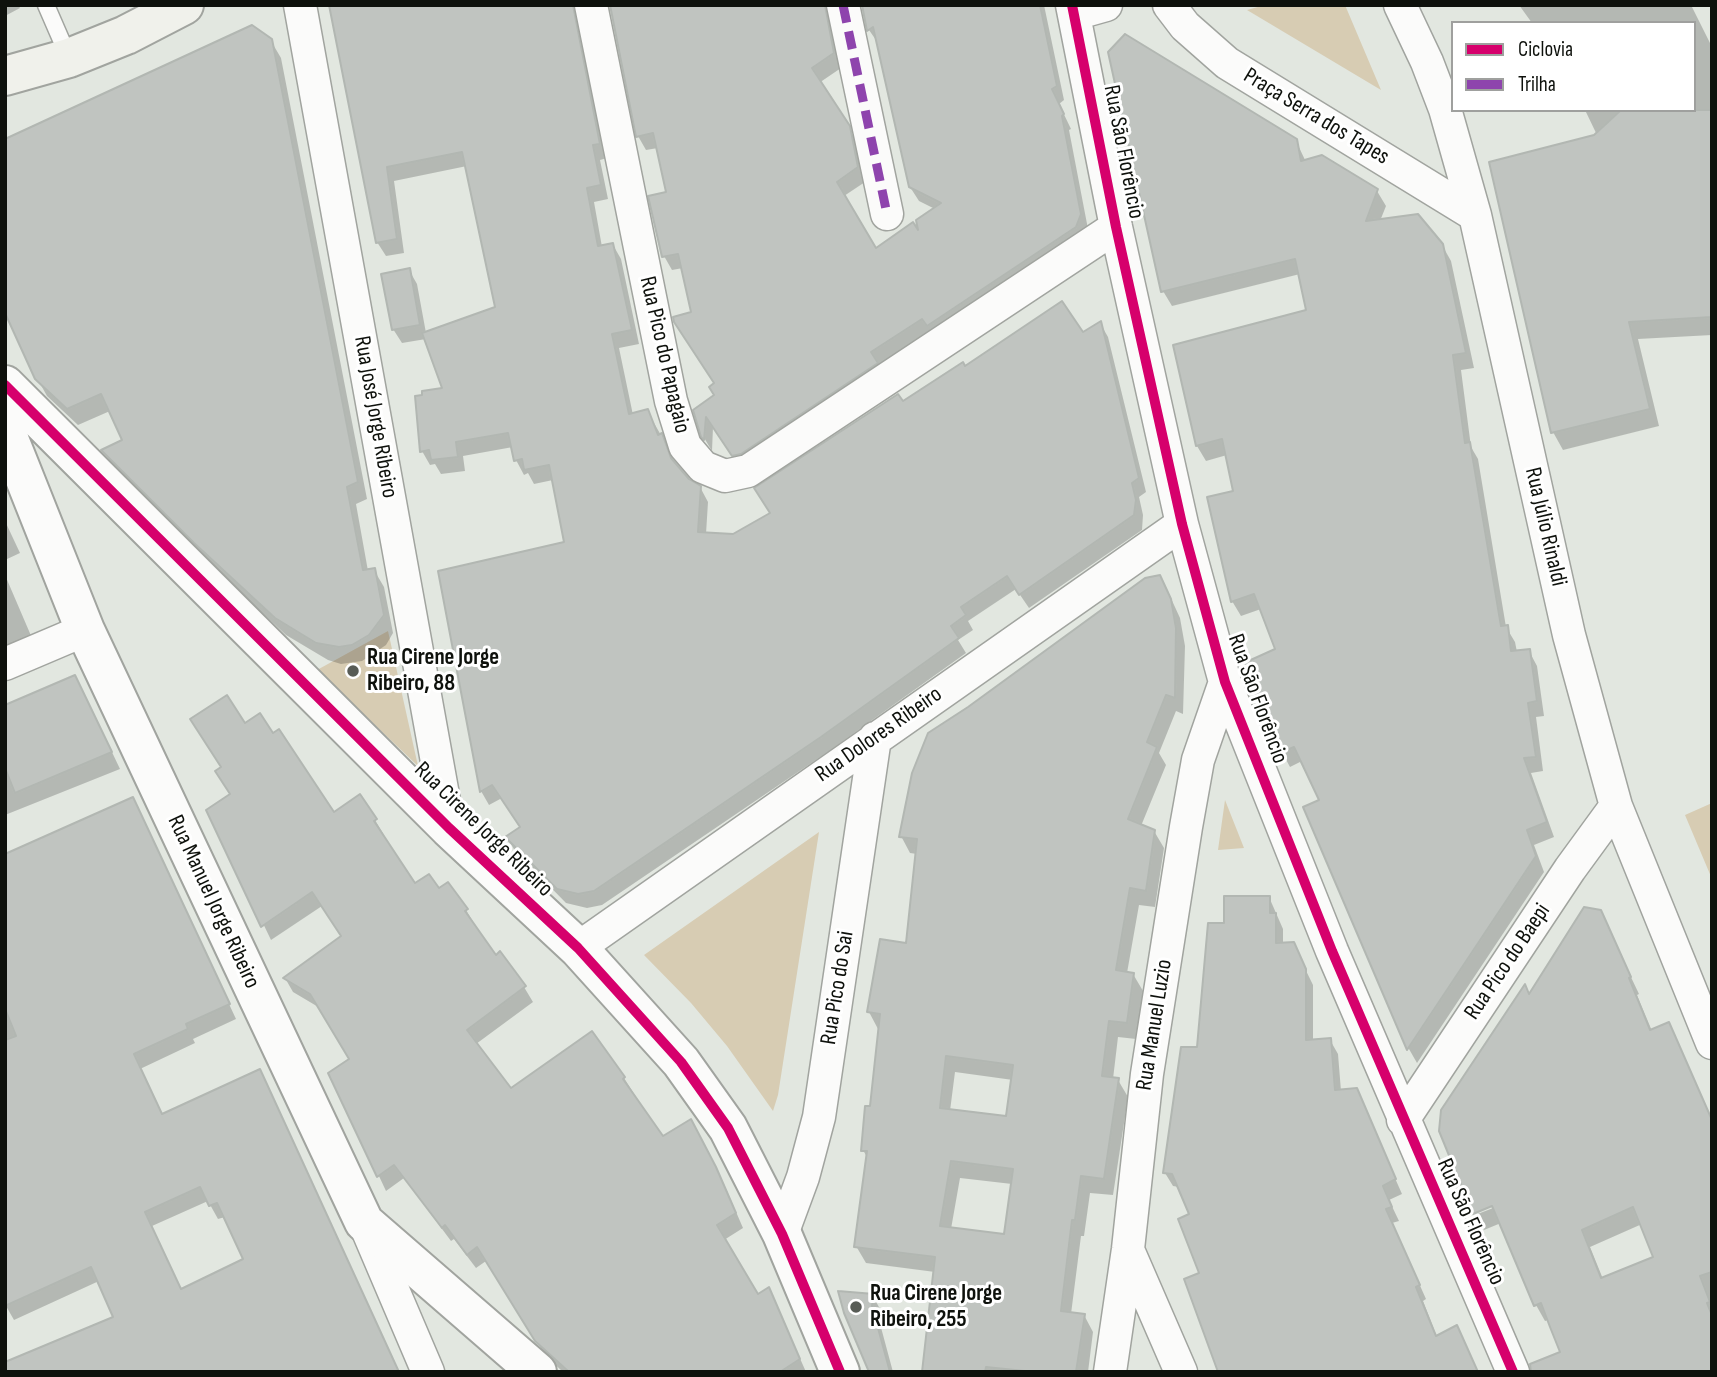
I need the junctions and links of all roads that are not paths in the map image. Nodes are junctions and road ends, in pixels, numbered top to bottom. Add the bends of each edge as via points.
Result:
1 (46, 5) edge
2 (184, 5) edge
3 (300, 5) edge
4 (591, 5) edge
5 (843, 5) edge
6 (1106, 5) edge
7 (1169, 5) edge
8 (1400, 5) edge
9 (1073, 9) edge
10 (69, 58) junction
11 (5, 76) edge
12 (887, 214) dead end
13 (1475, 215) junction
14 (1116, 227) junction
15 (5, 385) edge
16 (5, 429) edge
17 (1182, 524) junction
18 (85, 630) junction
19 (5, 664) edge
20 (1225, 682) junction
21 (874, 738) junction
22 (1616, 806) junction
23 (449, 828) junction
24 (578, 948) junction
25 (1712, 1042) edge
26 (1403, 1120) junction
27 (364, 1222) junction
28 (782, 1234) junction
29 (1128, 1249) junction
30 (428, 1372) edge
31 (537, 1372) edge
32 (840, 1372) edge
33 (1110, 1372) edge
34 (1181, 1372) edge
35 (1513, 1372) edge

1 - 10 lane
2 - 10 main road
3 - 23 street, Rua José Jorge Ribeiro
4 - 14 street, Rua Pico do Papagaio via 671,401 685,446 703,467 725,476 748,471
5 - 12 street
6 - 9 street
7 - 13 street, Praça Serra dos Tapes via 1185,26 1227,63
8 - 13 street, Rua Júlio Rinaldi via 1445,109
9 - 14 street, Rua São Florêncio
10 - 11 main road
13 - 22 street, Rua Júlio Rinaldi via 1569,635
14 - 17 street, Rua São Florêncio
15 - 23 street, Rua Cirene Jorge Ribeiro
16 - 18 street, Rua Manuel Jorge Ribeiro
17 - 20 street, Rua São Florêncio
17 - 21 street, Rua Dolores Ribeiro
18 - 19 street
18 - 27 street, Rua Manuel Jorge Ribeiro
20 - 26 street, Rua São Florêncio
20 - 29 street, Rua Manuel Luzio via 1198,760 1186,827 1147,1074
21 - 24 street, Rua Dolores Ribeiro
21 - 28 street, Rua Pico do Sai via 819,1117
22 - 25 street, Rua Júlio Rinaldi
22 - 26 street, Rua Pico do Baepi
23 - 24 street, Rua Cirene Jorge Ribeiro
24 - 28 street, Rua Cirene Jorge Ribeiro via 681,1062 729,1128
26 - 35 street, Rua São Florêncio
27 - 30 street, Rua Manuel Jorge Ribeiro
27 - 31 street
28 - 32 street, Rua Cirene Jorge Ribeiro
29 - 33 street, Rua Manuel Luzio
29 - 34 street

